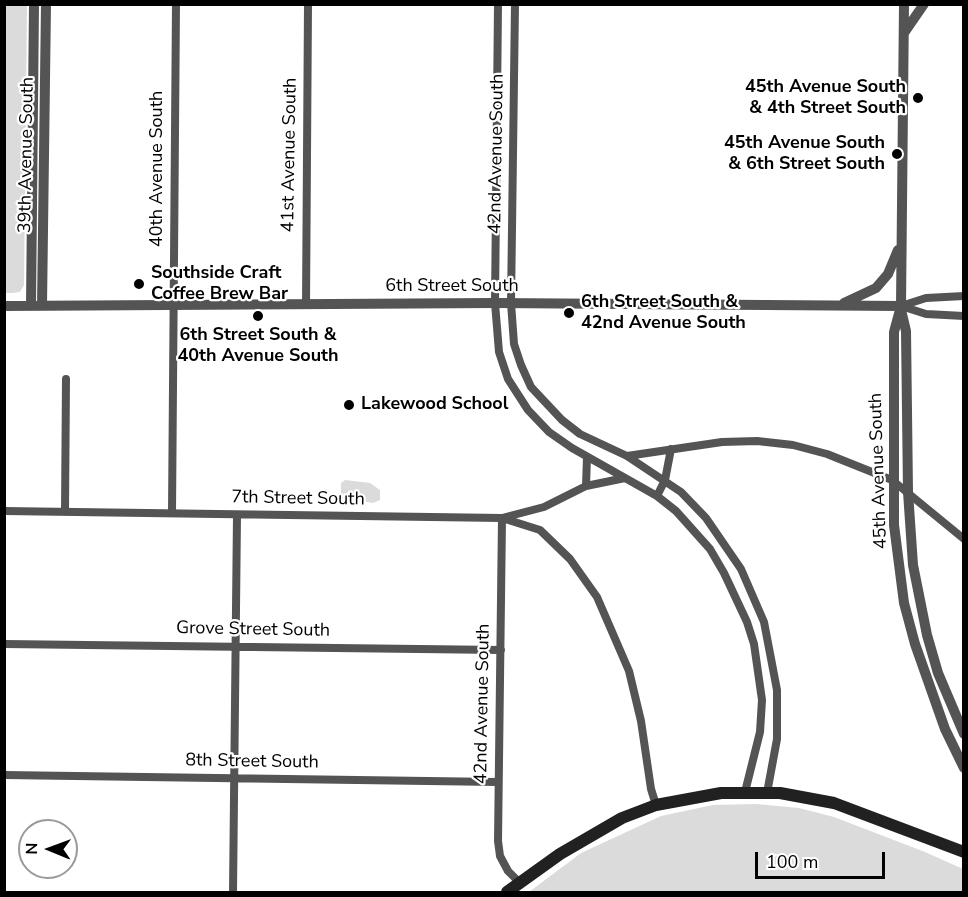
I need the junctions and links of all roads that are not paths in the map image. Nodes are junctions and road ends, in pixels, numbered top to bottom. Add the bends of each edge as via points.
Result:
1 (34, 4) edge
2 (46, 4) edge
3 (176, 4) edge
4 (308, 4) edge
5 (498, 4) edge
6 (515, 4) edge
7 (904, 4) edge
8 (924, 4) edge
9 (904, 33) junction
10 (496, 224) junction
11 (512, 224) junction
12 (902, 242) junction
13 (963, 296) edge
14 (495, 303) junction
15 (511, 303) junction
16 (306, 305) junction
17 (4, 306) edge
18 (37, 306) junction
19 (835, 306) junction
20 (901, 306) junction
21 (174, 307) junction
22 (963, 316) edge
23 (66, 379) dead end
24 (671, 449) junction
25 (627, 456) junction
26 (587, 457) junction
27 (625, 478) junction
28 (665, 480) junction
29 (892, 480) junction
30 (585, 486) junction
31 (908, 492) junction
32 (657, 496) junction
33 (4, 511) edge
34 (66, 511) junction
35 (172, 513) junction
36 (237, 515) junction
37 (502, 518) junction
38 (963, 539) edge
39 (4, 644) edge
40 (237, 646) junction
41 (501, 650) junction
42 (963, 734) edge
43 (963, 768) edge
44 (4, 775) edge
45 (234, 778) junction
46 (498, 782) junction
47 (745, 792) junction
48 (767, 793) junction
49 (656, 805) junction
50 (963, 852) edge
51 (520, 883) junction
52 (233, 892) edge
53 (507, 892) edge

1 - 18 street, 39th Avenue South
2 - 18 street, 39th Avenue South
3 - 21 street, 40th Avenue South
4 - 16 street, 41st Avenue South
5 - 10 street, 42nd Avenue South
6 - 11 street, 42nd Avenue South
7 - 9 street, 45th Avenue South
8 - 9 street
9 - 12 street, 45th Avenue South
10 - 11 street
10 - 14 street, 42nd Avenue South
11 - 15 street, 42nd Avenue South
12 - 19 street via 888,274 876,288
12 - 20 street, 45th Avenue South
13 - 20 street, 6th Street South via 926,298
14 - 15 street, 6th Street South
14 - 16 street, 6th Street South
14 - 26 street, 42nd Avenue South via 499,352 508,379 528,410 549,432
15 - 19 street, 6th Street South
15 - 25 street, 42nd Avenue South via 514,344 531,387 580,434
16 - 21 street, 6th Street South
17 - 18 street, 6th Street South
18 - 21 street, 6th Street South
19 - 20 street, 6th Street South
20 - 22 street, 6th Street South via 926,314
20 - 29 street, 45th Avenue South via 894,332
20 - 31 street, 45th Avenue South via 906,331
21 - 35 street, 40th Avenue South
23 - 34 street
24 - 25 street
24 - 28 street
24 - 29 street via 734,442 794,445
25 - 28 street, 42nd Avenue South
26 - 27 street, 42nd Avenue South
26 - 30 street
27 - 30 street, 7th Street South
27 - 32 street, 42nd Avenue South
28 - 32 street
28 - 48 street, 42nd Avenue South via 706,518 722,539 746,579 764,622 778,714
29 - 31 street
29 - 43 street, 45th Avenue South via 904,603 928,685
30 - 37 street, 7th Street South via 544,507
31 - 38 street
31 - 42 street, 45th Avenue South via 920,607 938,673
32 - 47 street, 42nd Avenue South via 710,549 751,633 762,700 760,732
33 - 34 street, 7th Street South
34 - 35 street, 7th Street South
35 - 36 street, 7th Street South
36 - 37 street, 7th Street South
36 - 40 street
37 - 41 street, 42nd Avenue South
37 - 49 street via 540,530 570,559 597,597 629,671
39 - 40 street, Grove Street South
40 - 41 street, Grove Street South
40 - 45 street
41 - 46 street, 42nd Avenue South
44 - 45 street, 8th Street South
45 - 46 street, 8th Street South
45 - 52 street
46 - 51 street, 42nd Avenue South via 500,856
47 - 48 main road
47 - 49 main road
48 - 50 main road via 834,803
49 - 51 main road via 592,833
51 - 53 main road

